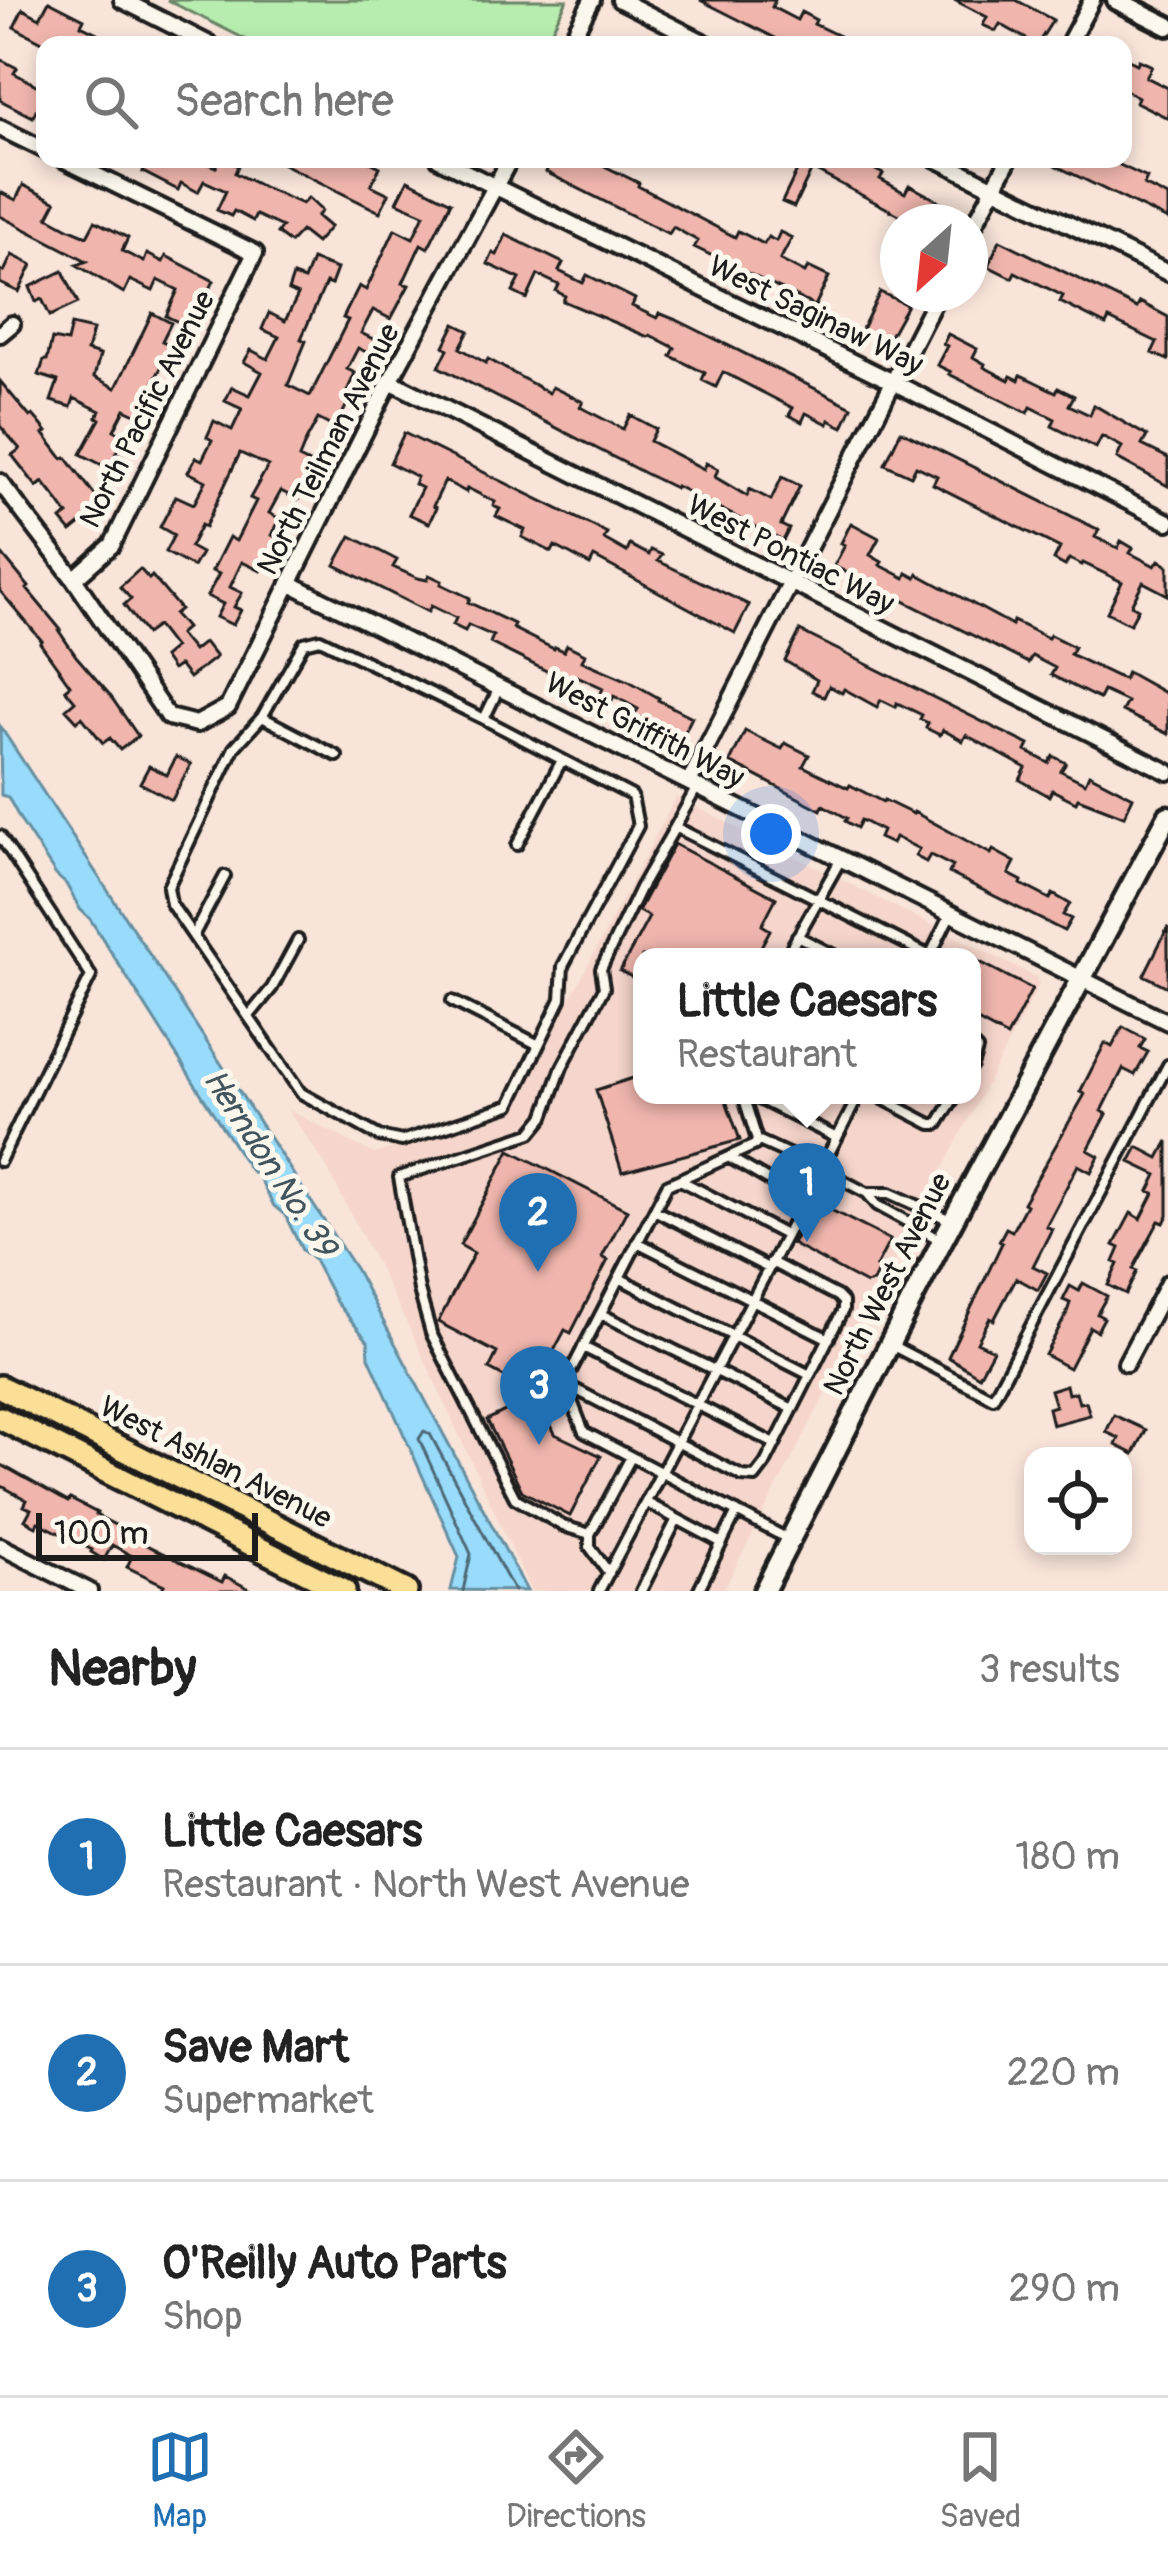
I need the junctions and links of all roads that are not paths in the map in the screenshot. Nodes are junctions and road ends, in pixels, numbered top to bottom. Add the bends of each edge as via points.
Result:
1 (122, 0) edge
2 (592, 0) edge
3 (620, 0) edge
4 (1092, 0) edge
5 (1117, 0) edge
6 (1168, 26) edge
7 (193, 36) edge
8 (573, 36) edge
9 (691, 36) edge
10 (1073, 36) edge
11 (0, 128) edge
12 (36, 146) edge
13 (81, 168) edge
14 (457, 168) edge
15 (504, 168) edge
16 (954, 168) edge
17 (1004, 168) edge
18 (495, 187) junction
19 (994, 188) junction
20 (985, 204) edge
21 (1168, 273) edge
22 (928, 312) edge
23 (390, 381) junction
24 (891, 381) junction
25 (0, 482) edge
26 (1168, 522) edge
27 (74, 579) junction
28 (291, 584) junction
29 (790, 584) junction
30 (500, 687) junction
31 (262, 717) junction
32 (484, 719) junction
33 (338, 756) dead end
34 (562, 760) junction
35 (1168, 772) edge
36 (693, 784) junction
37 (1168, 816) edge
38 (675, 827) junction
39 (0, 836) edge
40 (517, 844) dead end
41 (842, 858) junction
42 (225, 876) dead end
43 (816, 901) junction
44 (951, 914) junction
45 (194, 936) junction
46 (797, 936) junction
47 (298, 940) dead end
48 (791, 948) edge
49 (820, 948) edge
50 (912, 948) edge
51 (934, 948) edge
52 (1083, 980) junction
53 (452, 1001) dead end
54 (248, 1016) junction
55 (1168, 1022) edge
56 (539, 1046) junction
57 (1168, 1065) edge
58 (749, 1104) edge
59 (766, 1104) edge
60 (854, 1104) edge
61 (892, 1104) edge
62 (950, 1104) edge
63 (837, 1138) junction
64 (758, 1139) junction
65 (729, 1157) junction
66 (0, 1162) edge
67 (821, 1169) junction
68 (680, 1180) junction
69 (867, 1192) junction
70 (804, 1201) junction
71 (654, 1210) junction
72 (953, 1222) junction
73 (785, 1235) junction
74 (942, 1241) junction
75 (637, 1242) junction
76 (769, 1265) junction
77 (619, 1278) junction
78 (1168, 1283) edge
79 (751, 1300) junction
80 (601, 1313) junction
81 (733, 1336) junction
82 (829, 1339) junction
83 (890, 1344) junction
84 (584, 1347) junction
85 (1126, 1363) dead end
86 (715, 1371) junction
87 (810, 1375) junction
88 (569, 1386) junction
89 (0, 1388) edge
90 (697, 1406) junction
91 (793, 1408) junction
92 (0, 1418) edge
93 (678, 1443) junction
94 (775, 1444) junction
95 (631, 1457) junction
96 (662, 1473) junction
97 (124, 1480) junction
98 (646, 1503) junction
99 (737, 1512) junction
100 (677, 1519) junction
101 (290, 1533) junction
102 (590, 1534) junction
103 (790, 1539) junction
104 (722, 1543) junction
105 (0, 1546) edge
106 (609, 1573) junction
107 (65, 1586) edge
108 (700, 1590) edge
109 (89, 1591) edge
110 (344, 1591) edge
111 (406, 1591) edge
112 (599, 1591) edge
113 (641, 1591) edge
114 (764, 1591) edge

1 - 7 street
2 - 8 street
3 - 9 street
4 - 10 street
5 - 6 street
11 - 12 street
13 - 27 street, North Pacific Avenue via 255,254 112,545
14 - 18 street, West Saginaw Way
15 - 18 street, North Teilman Avenue
16 - 19 street
17 - 19 street
18 - 23 street, North Teilman Avenue
18 - 24 street, West Saginaw Way
19 - 20 street
19 - 21 street
22 - 24 street
23 - 28 street, North Teilman Avenue
23 - 29 street, West Pontiac Way
24 - 26 street, West Saginaw Way
24 - 29 street
25 - 27 street
27 - 28 street, North Teilman Avenue via 168,717 197,724 228,707
28 - 30 street, West Griffith Way
29 - 35 street, West Pontiac Way
29 - 36 street
30 - 32 lane
30 - 36 street, West Griffith Way
31 - 32 lane via 304,643 320,639
31 - 33 lane
31 - 45 lane via 234,748 168,887
32 - 34 lane
34 - 40 lane
34 - 56 lane via 632,796 638,826 563,966 561,999
36 - 38 lane
36 - 41 street, West Griffith Way
37 - 52 main road, North West Avenue
38 - 43 lane
38 - 102 lane via 601,969 604,988 544,1117 513,1141 399,1177 431,1333 515,1498
39 - 66 lane via 92,976
41 - 43 lane
41 - 44 street, West Griffith Way
42 - 45 lane
43 - 46 lane
43 - 50 lane
44 - 51 lane
44 - 52 street, West Griffith Way
45 - 54 lane
46 - 48 lane
46 - 49 lane
47 - 54 lane
52 - 55 street, West Griffith Way
52 - 72 main road, North West Avenue
53 - 56 lane
54 - 56 lane via 302,1094 402,1141 510,1105
57 - 83 lane via 993,1397
58 - 64 lane
59 - 63 lane
60 - 63 lane
61 - 62 lane via 938,1124
63 - 67 lane
64 - 65 lane
64 - 67 lane
65 - 68 lane
65 - 70 lane
67 - 69 lane
67 - 70 lane
68 - 71 lane via 667,1185
68 - 73 lane
69 - 72 lane via 890,1193
69 - 74 lane
70 - 73 lane
71 - 75 lane
71 - 76 lane
72 - 74 main road, North West Avenue
73 - 76 lane
74 - 83 main road, North West Avenue
75 - 77 lane
75 - 79 lane
76 - 79 lane
76 - 82 lane via 842,1302
77 - 80 lane
77 - 81 lane
78 - 85 street
79 - 81 lane
79 - 82 lane
80 - 84 lane
80 - 86 lane
81 - 86 lane
81 - 87 lane
82 - 87 lane
83 - 103 main road, North West Avenue
84 - 88 lane
84 - 90 lane
86 - 90 lane
86 - 91 lane
87 - 91 lane
88 - 93 lane
88 - 95 lane via 584,1432
89 - 101 main road, West Ashlan Avenue
90 - 93 lane
90 - 94 lane
91 - 94 lane
92 - 97 main road, West Ashlan Avenue
93 - 94 lane via 749,1478
93 - 96 lane
95 - 96 lane
95 - 102 lane
96 - 98 lane
96 - 99 lane
97 - 101 main road via 199,1503 268,1538
97 - 110 main road, West Ashlan Avenue
98 - 100 lane
98 - 106 lane
99 - 103 lane
99 - 104 lane
100 - 104 lane
100 - 113 lane
101 - 111 main road, West Ashlan Avenue
102 - 106 lane
103 - 114 main road, North West Avenue
104 - 108 lane
105 - 107 street
106 - 112 lane
107 - 109 street

